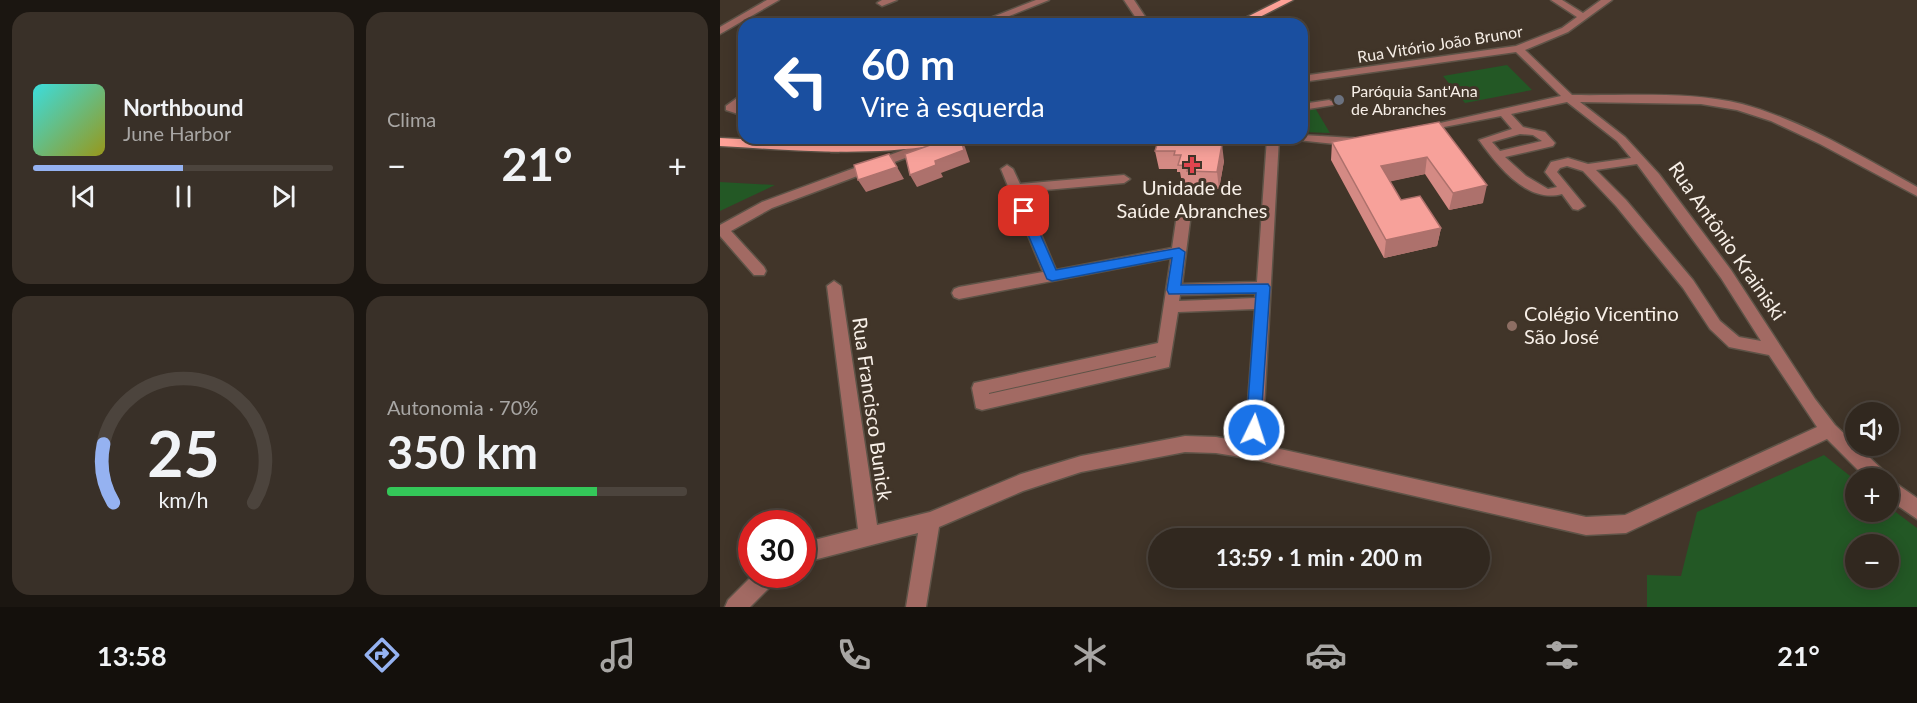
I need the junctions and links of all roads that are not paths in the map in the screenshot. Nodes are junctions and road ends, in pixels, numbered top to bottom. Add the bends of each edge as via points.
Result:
1 (774, 0) edge
2 (1044, 0) edge
3 (1129, 0) edge
4 (1288, 0) edge
5 (1556, 0) edge
6 (1607, 0) edge
7 (743, 18) edge
8 (996, 18) edge
9 (1141, 18) edge
10 (1250, 18) edge
11 (1584, 18) junction
12 (738, 21) edge
13 (720, 31) edge
14 (1518, 50) junction
15 (1308, 78) edge
16 (1569, 98) junction
17 (738, 101) edge
18 (1329, 103) dead end
19 (1308, 106) edge
20 (738, 111) edge
21 (1504, 112) junction
22 (1520, 130) junction
23 (1405, 134) edge
24 (1308, 139) edge
25 (1372, 140) edge
26 (720, 142) edge
27 (738, 143) edge
28 (749, 144) edge
29 (823, 144) edge
30 (921, 144) edge
31 (931, 144) edge
32 (1273, 144) edge
33 (835, 150) junction
34 (1496, 155) junction
35 (1641, 160) junction
36 (1587, 168) junction
37 (1007, 169) dead end
38 (1124, 178) dead end
39 (1015, 189) junction
40 (1565, 189) junction
41 (1917, 192) edge
42 (1578, 206) dead end
43 (1183, 221) dead end
44 (721, 230) edge
45 (1179, 252) junction
46 (759, 271) dead end
47 (1052, 276) junction
48 (834, 286) dead end
49 (1263, 287) junction
50 (1173, 290) junction
51 (959, 293) dead end
52 (1262, 303) junction
53 (1171, 307) junction
54 (1165, 348) junction
55 (1775, 350) junction
56 (1829, 429) junction
57 (1253, 451) junction
58 (1868, 468) edge
59 (1899, 496) edge
60 (1917, 510) edge
61 (930, 520) junction
62 (869, 537) junction
63 (816, 550) edge
64 (755, 588) edge
65 (735, 607) edge
66 (916, 607) edge

1 - 7 street
2 - 8 street
3 - 9 street
4 - 10 main road
5 - 11 street
6 - 11 street, Rua Vitório João Brunor
11 - 14 street, Rua Vitório João Brunor
12 - 13 street
14 - 15 street, Rua Vitório João Brunor
14 - 16 street, Rua Antônio Krainiski
16 - 21 street
16 - 35 street, Rua Antônio Krainiski via 1610,129
16 - 41 street via 1671,99 1739,107 1795,127
17 - 20 street via 729,108
18 - 19 street
21 - 22 street
21 - 23 street
22 - 34 street via 1485,140
22 - 34 street via 1537,132 1549,143
24 - 25 street
26 - 27 main road
28 - 33 main road
29 - 33 street
30 - 33 main road
31 - 44 street via 767,205
32 - 49 street
34 - 40 street via 1538,190 1549,194
35 - 36 street
35 - 55 street, Rua Antônio Krainiski via 1709,250
36 - 40 street via 1568,162 1555,165 1551,172
36 - 55 street via 1688,284 1715,325 1735,343
37 - 39 street
38 - 39 street
39 - 47 street
40 - 42 street
43 - 45 street
44 - 46 street
45 - 47 street
45 - 50 street
47 - 51 street
48 - 62 street, Rua Francisco Bunick
49 - 50 street
49 - 52 street
50 - 53 street
52 - 53 street
52 - 57 street
53 - 54 street
54 - 54 street via 980,388 982,403 1163,362
55 - 56 street, Rua Antônio Krainiski
56 - 57 street via 1645,516 1609,526 1551,519
56 - 58 street, Rua Antônio Krainiski
57 - 61 street via 1216,445 1163,446 1050,472
59 - 60 street
61 - 62 street
61 - 66 street
62 - 63 street
64 - 65 street

